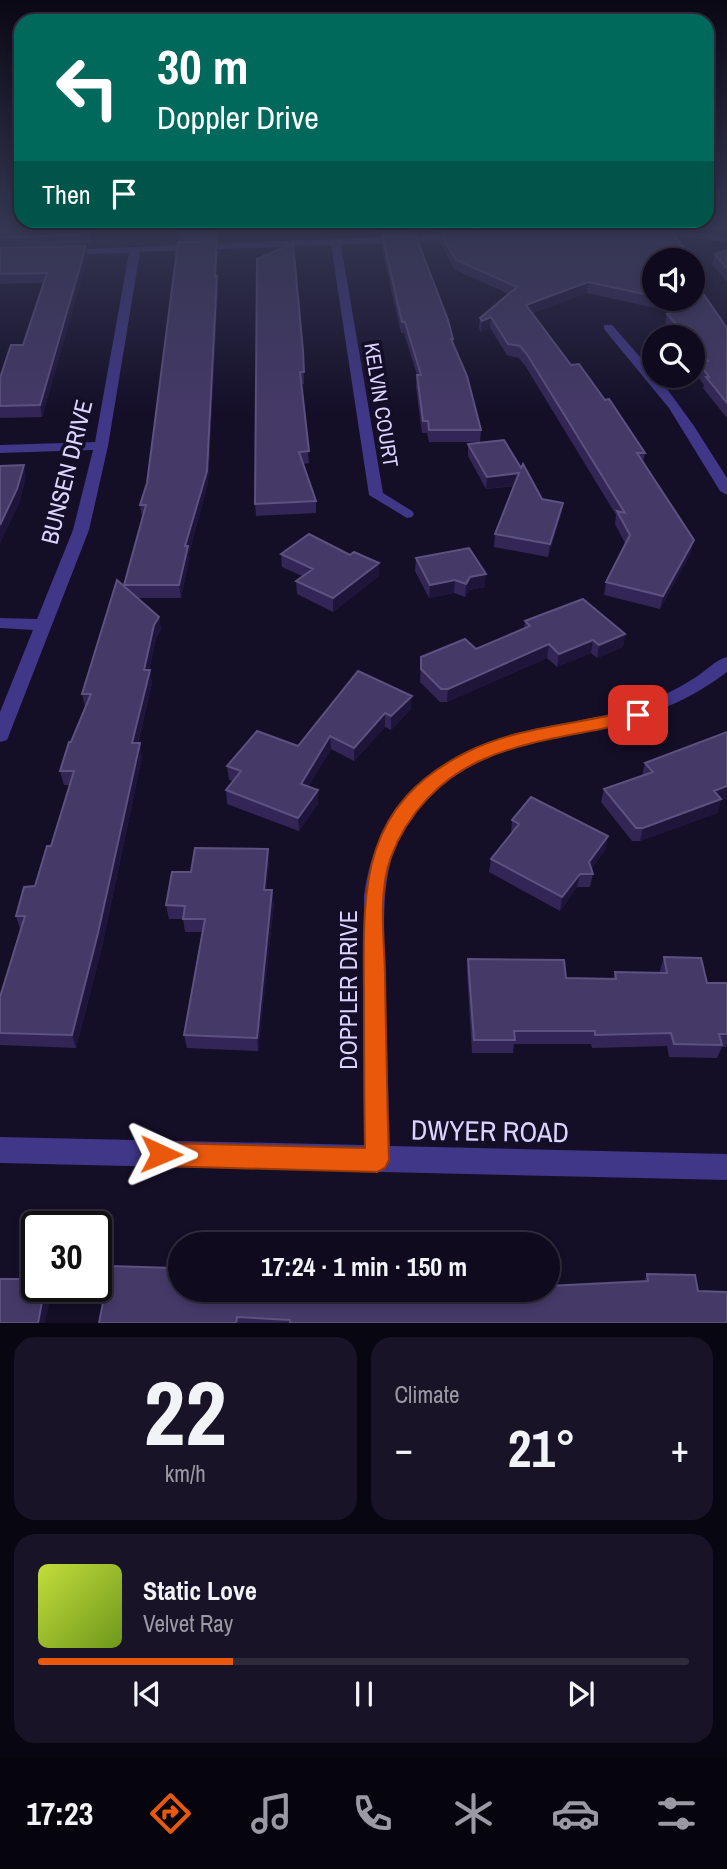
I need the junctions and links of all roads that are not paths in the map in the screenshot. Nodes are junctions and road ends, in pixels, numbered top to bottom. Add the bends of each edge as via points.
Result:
1 (128, 292) edge
2 (344, 292) edge
3 (608, 327) dead end
4 (101, 446) junction
5 (0, 449) edge
6 (727, 491) edge
7 (407, 514) dead end
8 (0, 623) edge
9 (44, 625) junction
10 (727, 663) edge
11 (0, 735) edge
12 (0, 1150) edge
13 (377, 1160) junction
14 (727, 1167) edge

1 - 4 street, BUNSEN DRIVE
2 - 7 street, KELVIN COURT via 376,495
3 - 6 street via 692,431
4 - 5 street
4 - 9 street, BUNSEN DRIVE via 81,530
8 - 9 street
9 - 11 street, BUNSEN DRIVE
10 - 13 street, DOPPLER DRIVE via 703,683 638,715 509,742 474,756 443,774 416,798 395,827 380,860 373,904
12 - 13 street, DWYER ROAD
13 - 14 street, DWYER ROAD

